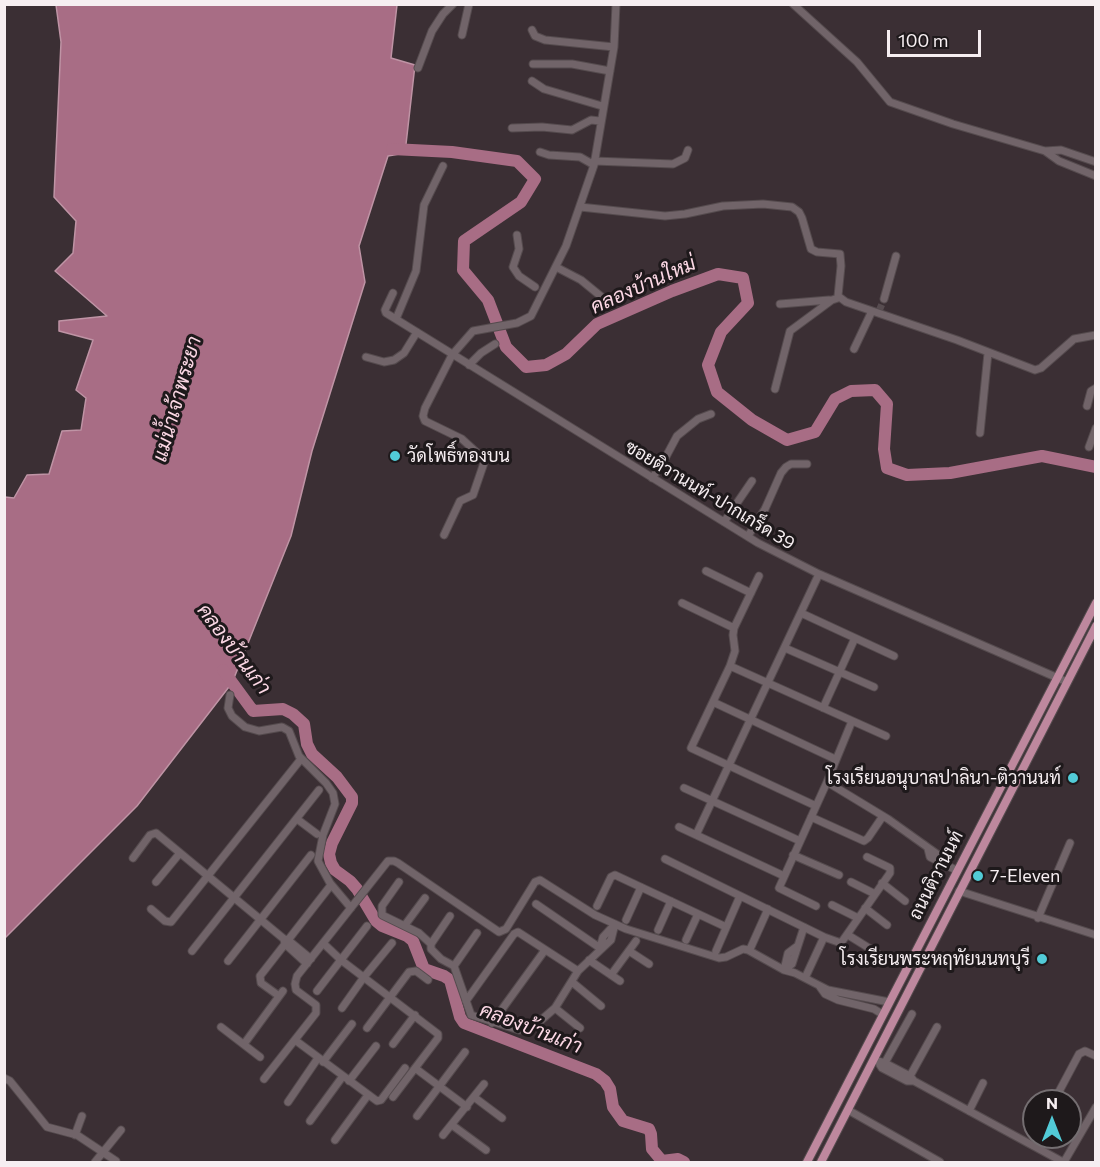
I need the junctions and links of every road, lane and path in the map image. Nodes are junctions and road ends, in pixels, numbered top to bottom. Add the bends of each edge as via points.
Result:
1 (469, 4) edge
2 (616, 4) edge
3 (793, 4) edge
4 (451, 5) edge
5 (532, 30) dead end
6 (462, 35) dead end
7 (614, 47) junction
8 (533, 64) dead end
9 (417, 68) dead end
10 (610, 71) junction
11 (532, 81) dead end
12 (603, 106) junction
13 (600, 121) junction
14 (512, 128) dead end
15 (688, 150) dead end
16 (1045, 150) junction
17 (540, 152) dead end
18 (1095, 162) edge
19 (594, 163) junction
20 (443, 166) dead end
21 (1095, 176) edge
22 (580, 207) junction
23 (517, 235) dead end
24 (896, 256) dead end
25 (556, 267) junction
26 (539, 289) junction
27 (393, 293) dead end
28 (601, 295) dead end
29 (835, 299) junction
30 (884, 299) tunnel mouth
31 (780, 304) dead end
32 (876, 312) junction
33 (396, 319) junction
34 (417, 332) junction
35 (1095, 335) edge
36 (495, 344) dead end
37 (854, 349) dead end
38 (988, 352) junction
39 (452, 355) junction
40 (366, 357) dead end
41 (469, 365) junction
42 (1095, 388) edge
43 (775, 389) dead end
44 (1087, 406) dead end
45 (711, 414) dead end
46 (1095, 428) edge
47 (980, 433) dead end
48 (1089, 447) dead end
49 (807, 464) dead end
50 (652, 478) junction
51 (752, 481) dead end
52 (724, 522) junction
53 (444, 535) dead end
54 (747, 536) junction
55 (706, 571) dead end
56 (819, 574) junction
57 (759, 576) dead end
58 (751, 593) junction
59 (682, 603) dead end
60 (1095, 603) edge
61 (801, 613) junction
62 (1095, 626) edge
63 (734, 628) junction
64 (855, 638) junction
65 (785, 648) junction
66 (894, 656) dead end
67 (730, 666) junction
68 (840, 672) junction
69 (1056, 677) junction
70 (1067, 682) junction
71 (768, 684) junction
72 (874, 687) dead end
73 (230, 695) dead end
74 (713, 702) junction
75 (822, 708) junction
76 (750, 719) junction
77 (852, 722) junction
78 (886, 736) dead end
79 (301, 759) junction
80 (835, 759) junction
81 (728, 766) junction
82 (827, 782) junction
83 (684, 788) dead end
84 (320, 790) dead end
85 (712, 801) junction
86 (816, 806) junction
87 (883, 816) junction
88 (811, 817) junction
89 (297, 819) junction
90 (679, 827) dead end
91 (317, 834) dead end
92 (696, 836) junction
93 (800, 841) junction
94 (1070, 843) dead end
95 (180, 853) junction
96 (311, 855) dead end
97 (794, 855) junction
98 (867, 857) dead end
99 (133, 858) dead end
100 (665, 859) dead end
101 (956, 870) junction
102 (207, 875) junction
103 (839, 875) dead end
104 (784, 876) junction
105 (156, 882) dead end
106 (399, 882) dead end
107 (851, 882) dead end
108 (882, 883) junction
109 (331, 885) junction
110 (641, 887) junction
111 (958, 891) junction
112 (875, 894) junction
113 (740, 896) junction
114 (234, 897) junction
115 (425, 898) dead end
116 (671, 901) junction
117 (905, 901) dead end
118 (536, 904) dead end
119 (832, 905) dead end
120 (597, 906) dead end
121 (816, 906) dead end
122 (352, 907) junction
123 (865, 908) junction
124 (151, 909) dead end
125 (768, 909) junction
126 (698, 914) junction
127 (450, 916) dead end
128 (858, 918) junction
129 (1038, 918) junction
130 (261, 919) junction
131 (627, 920) dead end
132 (615, 924) junction
133 (405, 925) junction
134 (367, 926) dead end
135 (887, 926) dead end
136 (726, 927) junction
137 (804, 927) junction
138 (658, 930) dead end
139 (477, 933) dead end
140 (848, 935) junction
141 (1095, 935) edge
142 (824, 937) junction
143 (686, 940) dead end
144 (286, 941) junction
145 (636, 941) dead end
146 (323, 943) junction
147 (392, 943) dead end
148 (431, 944) junction
149 (751, 947) dead end
150 (600, 948) junction
151 (545, 950) junction
152 (192, 951) dead end
153 (629, 951) junction
154 (716, 951) dead end
155 (877, 953) dead end
156 (341, 960) junction
157 (589, 960) junction
158 (309, 961) junction
159 (228, 962) dead end
160 (649, 964) dead end
161 (454, 966) junction
162 (784, 970) junction
163 (578, 971) junction
164 (611, 975) junction
165 (364, 977) junction
166 (805, 978) junction
167 (428, 980) dead end
168 (620, 981) dead end
169 (572, 982) junction
170 (819, 985) junction
171 (317, 991) dead end
172 (390, 996) junction
173 (466, 1001) junction
174 (889, 1002) junction
175 (601, 1006) dead end
176 (342, 1008) dead end
177 (555, 1008) junction
178 (882, 1014) junction
179 (912, 1014) dead end
180 (415, 1015) junction
181 (492, 1023) junction
182 (352, 1024) dead end
183 (221, 1027) dead end
184 (937, 1027) dead end
185 (367, 1028) dead end
186 (580, 1028) dead end
187 (295, 1040) junction
188 (244, 1044) junction
189 (393, 1044) dead end
190 (376, 1046) dead end
191 (465, 1052) dead end
192 (1095, 1056) edge
193 (260, 1057) dead end
194 (321, 1060) junction
195 (880, 1063) junction
196 (405, 1068) dead end
197 (415, 1068) junction
198 (343, 1076) junction
199 (4, 1078) edge
200 (912, 1078) junction
201 (264, 1079) dead end
202 (350, 1081) junction
203 (983, 1083) dead end
204 (484, 1084) dead end
205 (440, 1087) junction
206 (1060, 1089) edge
207 (368, 1095) junction
208 (393, 1097) dead end
209 (474, 1097) junction
210 (288, 1102) dead end
211 (467, 1107) junction
212 (1095, 1107) edge
213 (848, 1110) junction
214 (969, 1111) junction
215 (82, 1116) dead end
216 (417, 1116) dead end
217 (501, 1118) dead end
218 (310, 1121) dead end
219 (452, 1125) junction
220 (121, 1130) dead end
221 (75, 1135) junction
222 (443, 1135) dead end
223 (821, 1135) junction
224 (1022, 1135) edge
225 (335, 1140) dead end
226 (832, 1141) junction
227 (486, 1149) dead end
228 (1045, 1149) edge
229 (103, 1152) junction
230 (116, 1161) edge
231 (95, 1162) edge
232 (807, 1162) edge
233 (821, 1162) edge
234 (940, 1162) edge
235 (1064, 1162) edge

1 - 6 street
2 - 7 street
3 - 16 street via 857,62 890,102
4 - 9 street via 432,31
5 - 7 street via 545,40
7 - 10 street
8 - 10 street via 572,64
10 - 12 street
11 - 12 street via 544,89
12 - 13 street
13 - 14 street via 591,120 572,130
13 - 19 street
15 - 19 street via 685,158 673,164
16 - 18 street via 1061,150
16 - 21 street via 1059,161
17 - 19 street via 580,157
19 - 22 street
20 - 33 street via 424,205 416,271
22 - 25 street
22 - 29 street via 665,216 723,206 792,207 802,218 811,249 840,254
23 - 26 street via 519,249 513,267
24 - 30 street
25 - 26 street
25 - 28 street
26 - 39 street via 531,316 473,332
27 - 33 street via 385,312
29 - 31 street
29 - 32 street
29 - 43 street via 790,331
32 - 37 street
32 - 38 street
33 - 34 street, ซอยติวานนท์-ปากเกร็ด 39
34 - 39 street, ซอยติวานนท์-ปากเกร็ด 39
34 - 40 street via 404,353 394,360 384,362
35 - 38 street via 1079,336 1035,370
36 - 41 street
38 - 47 street
39 - 41 street, ซอยติวานนท์-ปากเกร็ด 39
39 - 53 street via 423,416 425,421 462,439 485,462 473,495 460,501
41 - 50 street, ซอยติวานนท์-ปากเกร็ด 39
42 - 44 street
45 - 50 street via 677,436
46 - 48 street
49 - 54 street via 791,464 781,473 765,509
50 - 52 street, ซอยติวานนท์-ปากเกร็ด 39
51 - 52 street
52 - 54 street, ซอยติวานนท์-ปากเกร็ด 39
54 - 56 street, ซอยติวานนท์-ปากเกร็ด 39
55 - 58 street
56 - 61 street
56 - 69 street, ซอยติวานนท์-ปากเกร็ด 39
57 - 58 street
58 - 63 street
59 - 63 street
60 - 69 main road, ถนนติวานนท์
61 - 64 street
61 - 65 street
62 - 70 main road, ถนนติวานนท์
63 - 67 street via 735,651
64 - 66 street
64 - 68 street
65 - 68 street
65 - 71 street
67 - 71 street
67 - 74 street
68 - 72 street
68 - 75 street
69 - 70 street, ซอยติวานนท์-ปากเกร็ด 39
69 - 101 main road, ถนนติวานนท์
70 - 111 main road, ถนนติวานนท์
71 - 75 street
71 - 76 street
73 - 79 street via 228,708 245,728 259,731 282,727 290,731
74 - 76 street
74 - 81 street via 691,748
75 - 77 street
76 - 80 street
76 - 81 street
77 - 78 street
77 - 80 street
79 - 102 street
79 - 109 street via 335,797 318,861
80 - 82 street
81 - 85 street
81 - 86 street
82 - 86 street
82 - 87 street
83 - 85 street
84 - 89 street
85 - 92 street
85 - 93 street
86 - 88 street
87 - 88 street via 864,841
87 - 101 street
88 - 93 street
89 - 91 street
89 - 114 street
90 - 92 street
92 - 104 street
93 - 97 street
94 - 129 street
95 - 99 street via 153,833
95 - 102 street
95 - 105 street
96 - 130 street
97 - 103 street
97 - 104 street
98 - 108 street via 890,868
100 - 113 street
101 - 174 main road, ถนนติวานนท์
102 - 114 street
102 - 124 street via 171,922
104 - 121 street via 780,890
106 - 133 street via 381,909 382,915
107 - 112 street
108 - 112 street
108 - 117 street
109 - 122 street
109 - 144 street
110 - 116 street
110 - 120 street via 611,877
110 - 131 street
111 - 129 street
111 - 195 main road, ถนนติวานนท์
112 - 123 street
113 - 125 street
113 - 136 street
114 - 130 street
114 - 152 street
115 - 133 street
116 - 126 street
116 - 138 street
118 - 150 street
119 - 128 street
122 - 132 street via 388,861 394,861 499,932 506,929 540,880
122 - 146 street
123 - 128 street
123 - 135 street
125 - 137 street
125 - 149 street
126 - 136 street
126 - 143 street
127 - 148 street
128 - 140 street
129 - 141 street
130 - 144 street
130 - 159 street
132 - 150 street via 603,937
132 - 162 street via 719,958 748,950
133 - 148 street
134 - 156 street
136 - 154 street
137 - 142 street
137 - 162 street via 792,964
139 - 161 street
140 - 142 street via 841,943
140 - 155 street
142 - 166 street
144 - 158 street
144 - 188 street via 260,979 281,994
145 - 153 street
146 - 156 street
146 - 158 street
147 - 165 street
148 - 161 street via 441,959
150 - 157 street
151 - 163 street
151 - 173 street via 521,933 514,934
151 - 181 street
153 - 160 street
153 - 164 street
156 - 165 street
156 - 171 street
157 - 163 street
157 - 164 street
158 - 187 street via 297,976 296,990 317,1008
161 - 173 street
162 - 166 street
163 - 169 street
164 - 168 street
165 - 172 street
165 - 176 street
166 - 170 street
167 - 172 street via 412,970
169 - 175 street
169 - 177 street
170 - 174 street
170 - 178 street via 825,994 838,1000
172 - 180 street
172 - 185 street
173 - 181 street via 471,1015
174 - 178 main road, ถนนติวานนท์
177 - 181 street via 525,1030
177 - 186 street
178 - 223 main road, ถนนติวานนท์
179 - 195 street
180 - 189 street
180 - 197 street via 438,1034
182 - 194 street
183 - 188 street
184 - 200 street
187 - 194 street
187 - 201 street
188 - 193 street
190 - 202 street
191 - 205 street
192 - 206 street via 1079,1054
194 - 198 street
194 - 210 street
195 - 200 street
195 - 213 main road, ถนนติวานนท์
196 - 207 street via 381,1100
197 - 205 street
197 - 208 street
198 - 202 street
198 - 218 street
199 - 221 street via 47,1127
200 - 214 street
202 - 207 street
203 - 214 street
204 - 209 street
205 - 211 street
205 - 216 street
207 - 225 street
209 - 211 street
209 - 217 street
211 - 219 street
212 - 235 street
213 - 226 main road, ถนนติวานนท์
213 - 234 street
214 - 224 street
215 - 221 street
219 - 222 street
219 - 227 street
220 - 229 street
221 - 229 street
223 - 226 main road
223 - 232 main road, ถนนติวานนท์
226 - 233 main road, ถนนติวานนท์
228 - 235 street
229 - 230 street
229 - 231 street

